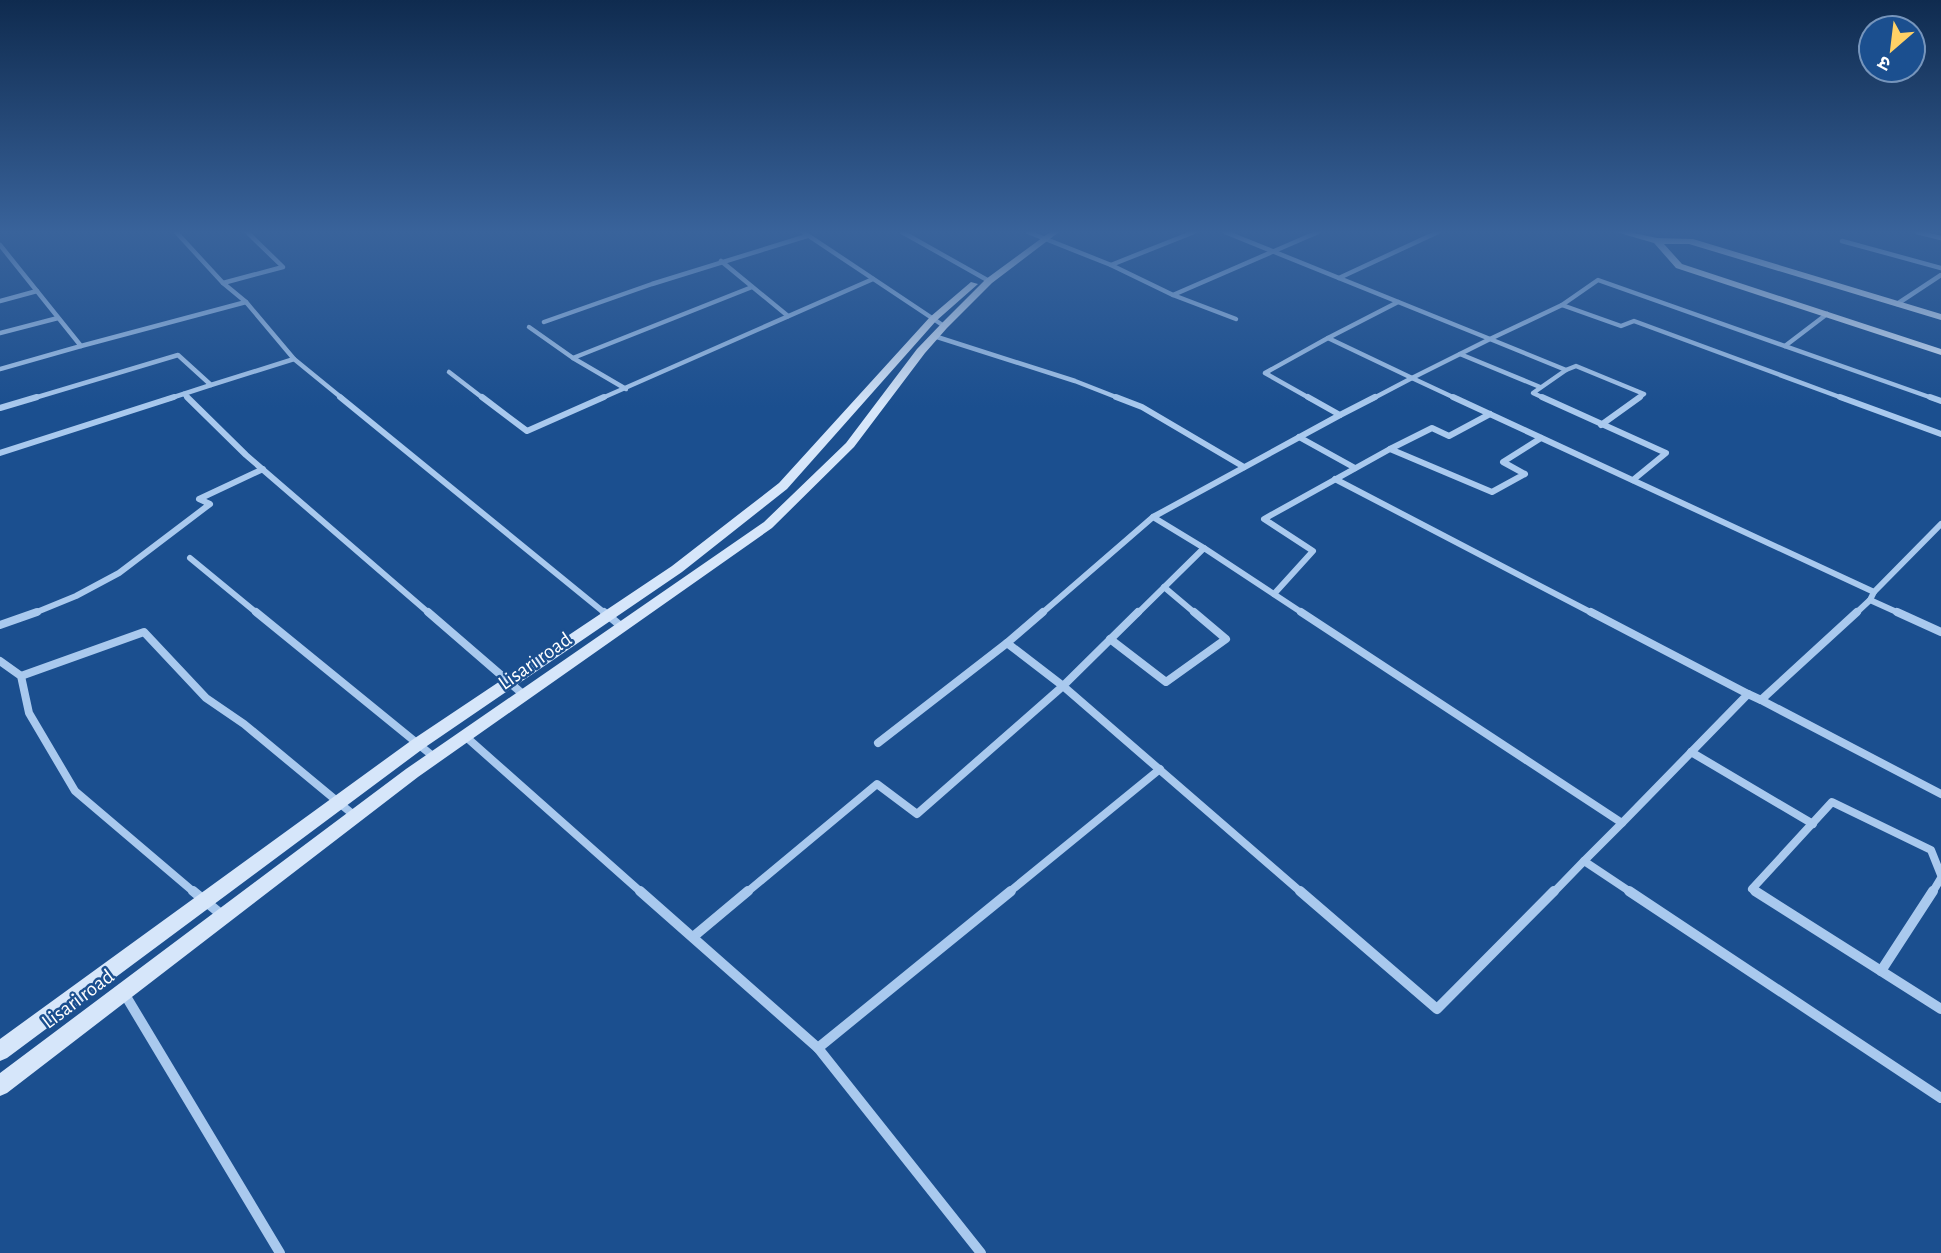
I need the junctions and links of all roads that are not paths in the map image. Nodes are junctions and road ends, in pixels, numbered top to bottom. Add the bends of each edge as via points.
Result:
1 (232, 290) edge
2 (634, 290) edge
3 (743, 290) edge
4 (756, 290) edge
5 (847, 290) edge
6 (888, 290) edge
7 (974, 290) edge
8 (1164, 290) edge
9 (1183, 290) edge
10 (1370, 290) edge
11 (1582, 290) edge
12 (1630, 290) edge
13 (1754, 290) edge
14 (1853, 290) edge
15 (1918, 290) edge
16 (37, 291) joint
17 (1173, 295) junction
18 (0, 301) edge
19 (246, 302) junction
20 (1398, 302) junction
21 (1897, 304) junction
22 (1562, 305) junction
23 (1827, 314) junction
24 (788, 316) junction
25 (1941, 317) edge
26 (58, 318) junction
27 (1236, 319) dead end
28 (544, 321) dead end
29 (529, 327) dead end
30 (937, 327) junction
31 (0, 333) edge
32 (1328, 338) junction
33 (1490, 339) junction
34 (81, 346) junction
35 (1784, 346) junction
36 (1941, 352) edge
37 (1460, 354) junction
38 (573, 358) junction
39 (294, 359) junction
40 (0, 369) edge
41 (1566, 370) junction
42 (449, 372) dead end
43 (1412, 378) junction
44 (211, 385) junction
45 (1540, 387) junction
46 (626, 389) junction
47 (184, 394) junction
48 (1941, 401) edge
49 (0, 408) edge
50 (1490, 414) junction
51 (1340, 415) junction
52 (1601, 425) junction
53 (1941, 434) edge
54 (1299, 437) junction
55 (1541, 438) junction
56 (1390, 449) junction
57 (0, 453) edge
58 (1244, 467) junction
59 (1355, 468) junction
60 (263, 470) junction
61 (1335, 479) junction
62 (1633, 480) junction
63 (1153, 517) junction
64 (1941, 524) edge
65 (1204, 548) junction
66 (190, 558) dead end
67 (1164, 587) junction
68 (1874, 592) junction
69 (1274, 594) junction
70 (1870, 600) junction
71 (608, 616) junction
72 (0, 625) edge
73 (622, 627) junction
74 (1941, 632) edge
75 (1110, 639) junction
76 (1007, 643) junction
77 (0, 662) edge
78 (22, 676) junction
79 (509, 681) junction
80 (1063, 686) junction
81 (1748, 694) junction
82 (524, 695) junction
83 (1761, 700) junction
84 (465, 736) junction
85 (878, 743) dead end
86 (418, 744) junction
87 (1691, 752) junction
88 (435, 757) junction
89 (1160, 769) junction
90 (1941, 794) edge
91 (339, 803) junction
92 (355, 816) junction
93 (1622, 823) junction
94 (1813, 824) junction
95 (1584, 860) junction
96 (1941, 877) edge
97 (204, 900) junction
98 (223, 916) junction
99 (693, 937) junction
100 (1881, 971) junction
101 (123, 992) junction
102 (1941, 1009) edge
103 (818, 1048) junction
104 (0, 1051) edge
105 (0, 1086) edge
106 (1941, 1098) edge
107 (281, 1253) edge
108 (981, 1253) edge

1 - 19 street
2 - 28 street
3 - 38 street
4 - 24 street
5 - 24 street
6 - 30 street
7 - 30 street, Lisari road
8 - 17 street
9 - 17 street
10 - 20 street
11 - 22 street
12 - 35 street
13 - 23 street
14 - 21 street
15 - 21 street
16 - 18 street
16 - 26 street
17 - 27 street
19 - 34 street
19 - 39 street
20 - 32 street
20 - 33 street
21 - 25 street
22 - 33 street
22 - 53 street via 1620,326 1634,321
23 - 35 street
23 - 36 street
24 - 46 street
26 - 31 street
26 - 34 street
29 - 38 street
30 - 58 street via 1142,407
30 - 71 street, Lisari road via 783,486
30 - 73 street, Lisari road via 850,445 768,525
32 - 43 street
32 - 51 street via 1265,373
33 - 37 street
33 - 41 street
34 - 40 street
35 - 48 street
37 - 43 street
37 - 45 street
38 - 46 street
39 - 44 street
39 - 71 street
41 - 45 street
41 - 52 street via 1576,366 1644,394
42 - 46 street via 527,431
43 - 50 street
43 - 51 street
44 - 47 street
44 - 49 street via 178,355
45 - 52 street via 1533,393
47 - 57 street
47 - 60 street
50 - 55 street
50 - 56 street via 1449,436 1432,428
51 - 54 street
52 - 62 street via 1666,453
54 - 58 street
54 - 59 street
55 - 56 street via 1503,461 1525,474 1492,492
55 - 62 street
56 - 59 street
58 - 63 street
59 - 61 street
60 - 72 street via 199,499 210,504 120,573 61,605
60 - 79 street
61 - 69 street via 1264,519 1313,551
61 - 81 street
62 - 68 street
63 - 65 street
63 - 76 street
64 - 68 street
65 - 67 street
65 - 69 street
66 - 86 street
67 - 75 street
67 - 75 street via 1226,639 1166,681
68 - 70 street
69 - 93 street
70 - 74 street
70 - 83 street
71 - 73 street
71 - 79 street, Lisari road
73 - 82 street, Lisari road
75 - 80 street
76 - 80 street
76 - 85 street
77 - 78 street
78 - 91 street via 144,632 206,698
78 - 97 street via 29,712 75,791
79 - 82 street
79 - 86 street, Lisari road
80 - 89 street
80 - 99 street via 917,814 877,784
81 - 83 street
81 - 87 street
82 - 84 street, Lisari road
83 - 90 street
84 - 88 street, Lisari road
84 - 99 street
86 - 88 street
86 - 91 street, Lisari road
87 - 93 street
87 - 94 street
88 - 92 street, Lisari road
89 - 95 street via 1437,1009
89 - 103 street
91 - 92 street
91 - 97 street, Lisari road
92 - 98 street, Lisari road
93 - 95 street
94 - 96 street via 1832,802 1931,850
94 - 100 street via 1752,889
95 - 106 street
96 - 100 street
97 - 98 street
97 - 104 street, Lisari road
98 - 101 street, Lisari road
99 - 103 street
100 - 102 street
101 - 105 street, Lisari road
101 - 107 street
103 - 108 street

